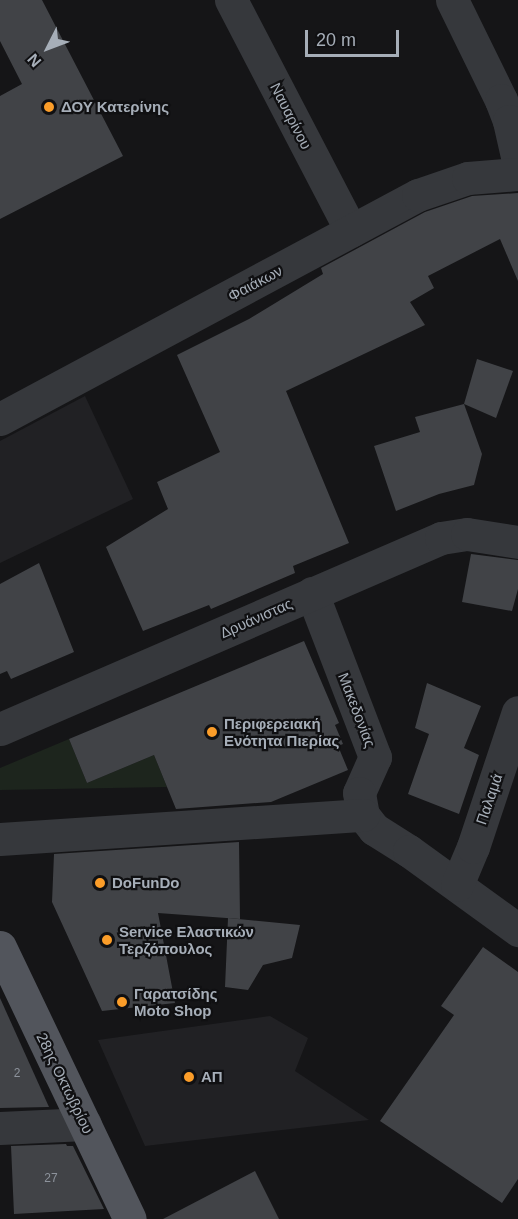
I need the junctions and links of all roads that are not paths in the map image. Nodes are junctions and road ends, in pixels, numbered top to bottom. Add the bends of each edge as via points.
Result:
1 (231, 0) edge
2 (452, 0) edge
3 (518, 161) edge
4 (518, 174) edge
5 (351, 231) junction
6 (0, 419) edge
7 (518, 542) edge
8 (312, 593) junction
9 (518, 712) edge
10 (0, 729) edge
11 (363, 815) junction
12 (0, 839) edge
13 (457, 885) junction
14 (518, 930) edge
15 (0, 947) edge
16 (85, 1124) junction
17 (0, 1128) edge
18 (130, 1219) edge

1 - 5 street, Ναυαρίνου
2 - 3 street via 501,100
4 - 5 street, Φαιάκων via 468,178 418,195
5 - 6 street, Φαιάκων
7 - 8 street, Δρυάνιστας via 467,534 441,538
8 - 10 street, Δρυάνιστας
8 - 11 street, Μακεδονίας via 375,757 359,793
9 - 13 street, Παλαμά
11 - 12 street
11 - 13 street via 374,829
13 - 14 street
15 - 16 main road, 28ης Οκτωβρίου
16 - 17 street
16 - 18 main road, 28ης Οκτωβρίου

